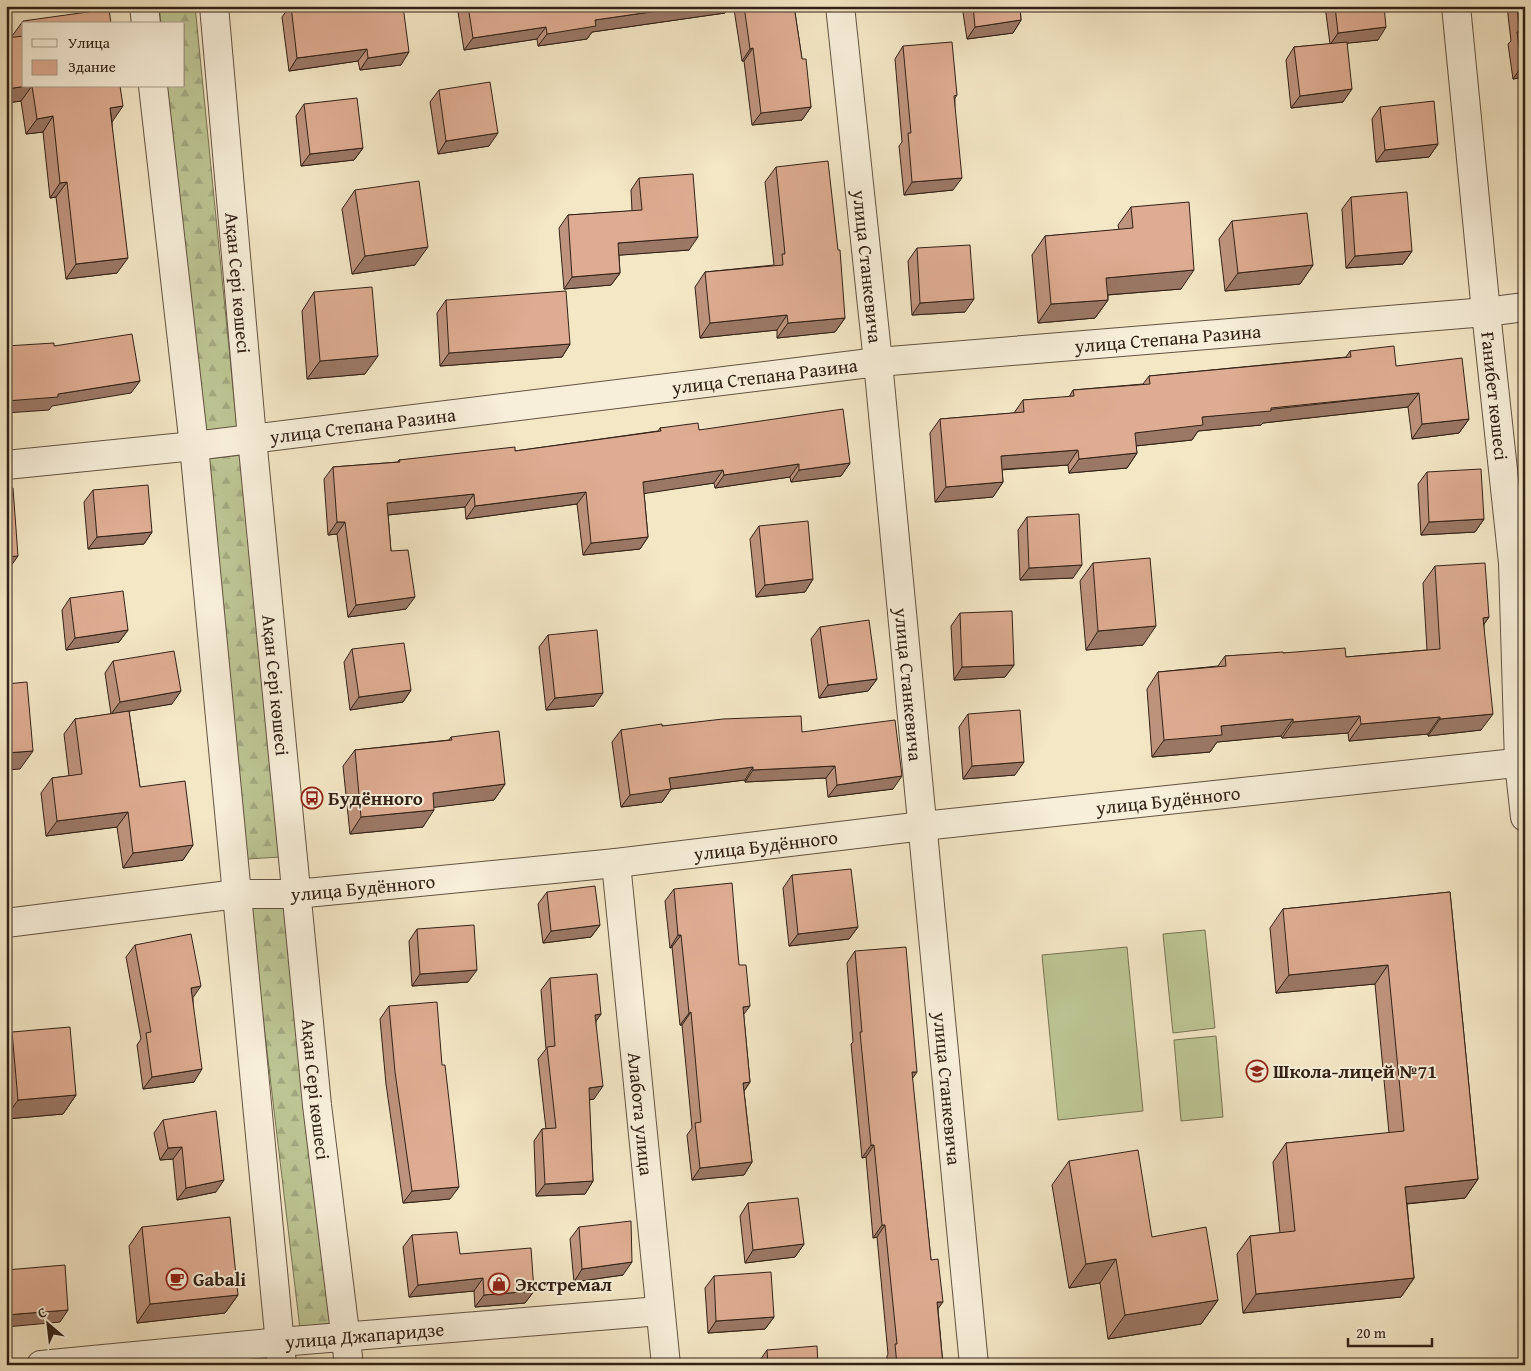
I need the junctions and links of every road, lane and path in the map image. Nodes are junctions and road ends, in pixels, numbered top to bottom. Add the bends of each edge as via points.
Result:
1 (144, 6) edge
2 (214, 6) edge
3 (840, 6) edge
4 (1456, 6) edge
5 (146, 22) edge
6 (153, 88) edge
7 (1525, 307) edge
8 (1486, 312) junction
9 (878, 362) junction
10 (252, 438) junction
11 (194, 446) junction
12 (6, 465) edge
13 (1522, 763) edge
14 (1525, 817) edge
15 (923, 826) junction
16 (616, 863) junction
17 (236, 894) junction
18 (296, 894) junction
19 (6, 923) edge
20 (660, 1311) junction
21 (346, 1337) junction
22 (281, 1354) edge
23 (41, 1365) edge
24 (349, 1365) edge
25 (666, 1365) edge
26 (974, 1365) edge

1 - 5 street
2 - 10 street, Ақан Сері көшесі
3 - 9 street, улица Станкевича
4 - 8 street, Ғанибет көшесі
6 - 11 street
7 - 8 street, улица Степана Разина
8 - 9 street, улица Степана Разина
8 - 13 street, Ғанибет көшесі via 1513,563
9 - 10 street, улица Степана Разина
9 - 15 street, улица Станкевича
10 - 11 street, улица Степана Разина
10 - 18 street, Ақан Сері көшесі
11 - 12 street, улица Степана Разина
11 - 17 street
13 - 14 street, Ғанибет көшесі
13 - 15 street, улица Будённого
15 - 16 street, улица Будённого
15 - 26 street, улица Станкевича
16 - 18 street, улица Будённого
16 - 20 street, Алабота улица
17 - 18 street, улица Будённого
17 - 19 street, улица Будённого
17 - 22 street
18 - 21 street, Ақан Сері көшесі via 317,1104
20 - 21 street, улица Джапаридзе
20 - 25 street, Алабота улица
21 - 22 street, улица Джапаридзе
21 - 24 street, Ақан Сері көшесі
22 - 23 street, улица Джапаридзе

